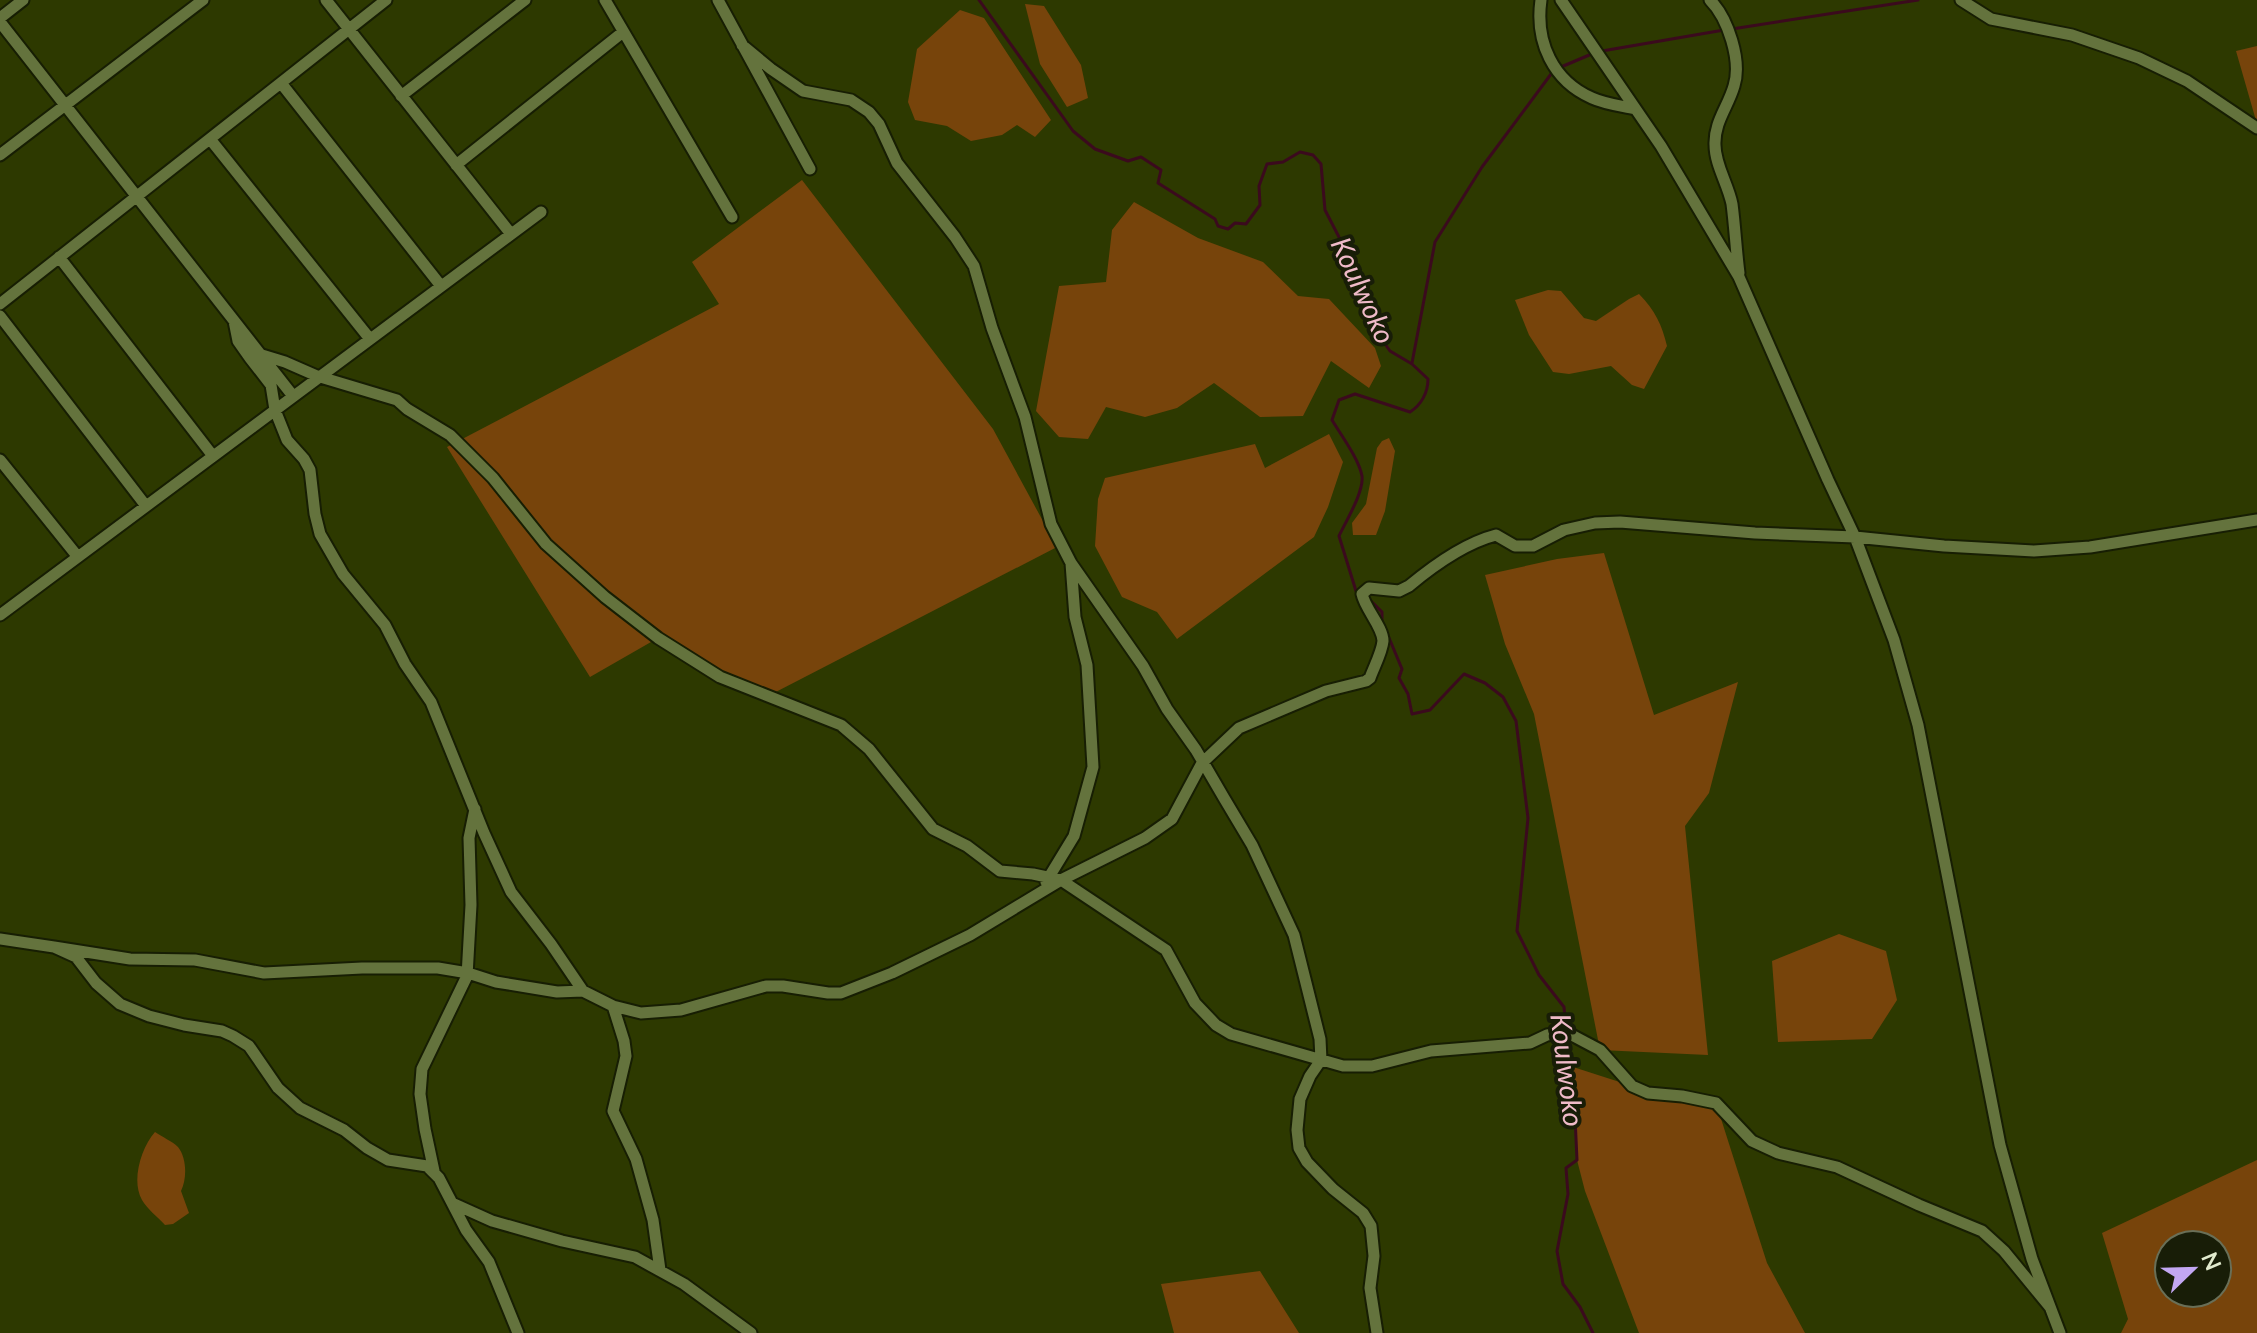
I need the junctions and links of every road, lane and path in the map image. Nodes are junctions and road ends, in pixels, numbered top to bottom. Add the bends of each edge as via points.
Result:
1 (23, 0) edge
2 (203, 0) edge
3 (326, 0) edge
4 (386, 0) edge
5 (525, 0) edge
6 (605, 0) edge
7 (718, 0) edge
8 (1541, 0) edge
9 (1561, 0) edge
10 (1710, 0) edge
11 (1961, 0) edge
12 (0, 20) edge
13 (349, 29) junction
14 (623, 32) junction
15 (742, 45) junction
16 (281, 83) junction
17 (401, 96) junction
18 (65, 105) junction
19 (1635, 109) junction
20 (2257, 128) edge
21 (210, 139) junction
22 (0, 155) edge
23 (456, 165) junction
24 (810, 169) dead end
25 (137, 196) junction
26 (541, 212) dead end
27 (732, 217) dead end
28 (511, 234) junction
29 (59, 257) junction
30 (1739, 277) junction
31 (441, 286) junction
32 (0, 304) edge
33 (0, 316) edge
34 (234, 321) junction
35 (370, 339) junction
36 (238, 341) junction
37 (262, 355) junction
38 (319, 377) junction
39 (293, 396) junction
40 (275, 410) junction
41 (213, 456) junction
42 (0, 460) edge
43 (146, 506) junction
44 (2257, 520) edge
45 (1855, 537) junction
46 (78, 557) junction
47 (1071, 563) junction
48 (0, 615) edge
49 (1202, 763) junction
50 (475, 809) junction
51 (1055, 879) junction
52 (0, 939) edge
53 (54, 947) junction
54 (468, 973) junction
55 (583, 991) junction
56 (613, 1006) junction
57 (1321, 1060) junction
58 (434, 1172) junction
59 (452, 1203) junction
60 (660, 1270) junction
61 (2050, 1307) junction
62 (518, 1333) edge
63 (751, 1333) edge
64 (1377, 1333) edge
65 (2060, 1333) edge

1 - 12 street
2 - 18 street
3 - 13 street
4 - 13 street
5 - 17 street
6 - 14 street
7 - 15 street
8 - 19 street via 1545,52 1568,85 1594,99
9 - 19 street
10 - 30 street via 1728,29 1737,67 1735,86 1715,130 1715,149 1731,203
11 - 20 street via 1991,19 2072,35 2139,58 2187,81
12 - 18 street
13 - 16 street
13 - 17 street
14 - 23 street
14 - 27 street
15 - 24 street
15 - 47 street via 803,91 851,100 869,112 897,163 974,266 1025,417 1051,524
16 - 21 street
16 - 31 street
17 - 23 street
18 - 22 street
18 - 25 street
19 - 30 street
21 - 25 street
21 - 35 street
23 - 28 street
25 - 29 street
25 - 34 street
26 - 28 street
28 - 31 street
29 - 32 street
29 - 41 street
30 - 45 street
31 - 35 street
33 - 43 street
34 - 36 street
34 - 37 street
35 - 38 street
36 - 37 street
36 - 40 street via 271,385
37 - 38 street
37 - 39 street
38 - 39 street
38 - 51 street via 397,400 450,435 546,544 605,597 720,677 841,725 869,749 933,829 1000,871
39 - 40 street
40 - 41 street
40 - 50 street via 287,440 310,470 320,534 343,574 385,625 431,702
41 - 43 street
42 - 46 street
43 - 46 street
44 - 45 street via 2034,551
45 - 49 street via 1620,522 1564,530 1533,546 1515,546 1496,535 1484,538 1399,591 1369,588 1362,594 1383,642 1370,678 1239,728
45 - 61 street via 1894,640 1918,725 2000,1145
46 - 48 street
47 - 49 street
47 - 51 street via 1075,617 1087,665 1093,767 1074,836
49 - 51 street via 1172,819 1145,838
49 - 57 street via 1252,845 1294,935
50 - 54 street via 469,838
50 - 55 street via 511,892
51 - 56 street via 970,935 841,993 766,986 681,1010 641,1013
51 - 57 street via 1166,950 1195,1003 1216,1025
52 - 53 street
53 - 54 street via 130,959 195,960 264,973 413,968
53 - 58 street via 76,957 120,1004 233,1036 249,1046 278,1088 300,1108 388,1160 421,1163
54 - 55 street via 557,992
54 - 58 street via 422,1069 420,1094
55 - 56 street
56 - 60 street via 626,1056 613,1111 636,1159
57 - 61 street via 1372,1066 1431,1051 1530,1043 1566,1032 1600,1050 1632,1086 1716,1103 1752,1141 1837,1167 1982,1231
57 - 64 street via 1300,1099 1299,1148 1371,1226 1370,1288
58 - 59 street
59 - 60 street via 492,1221 635,1257
59 - 62 street via 489,1262
60 - 63 street
61 - 65 street

